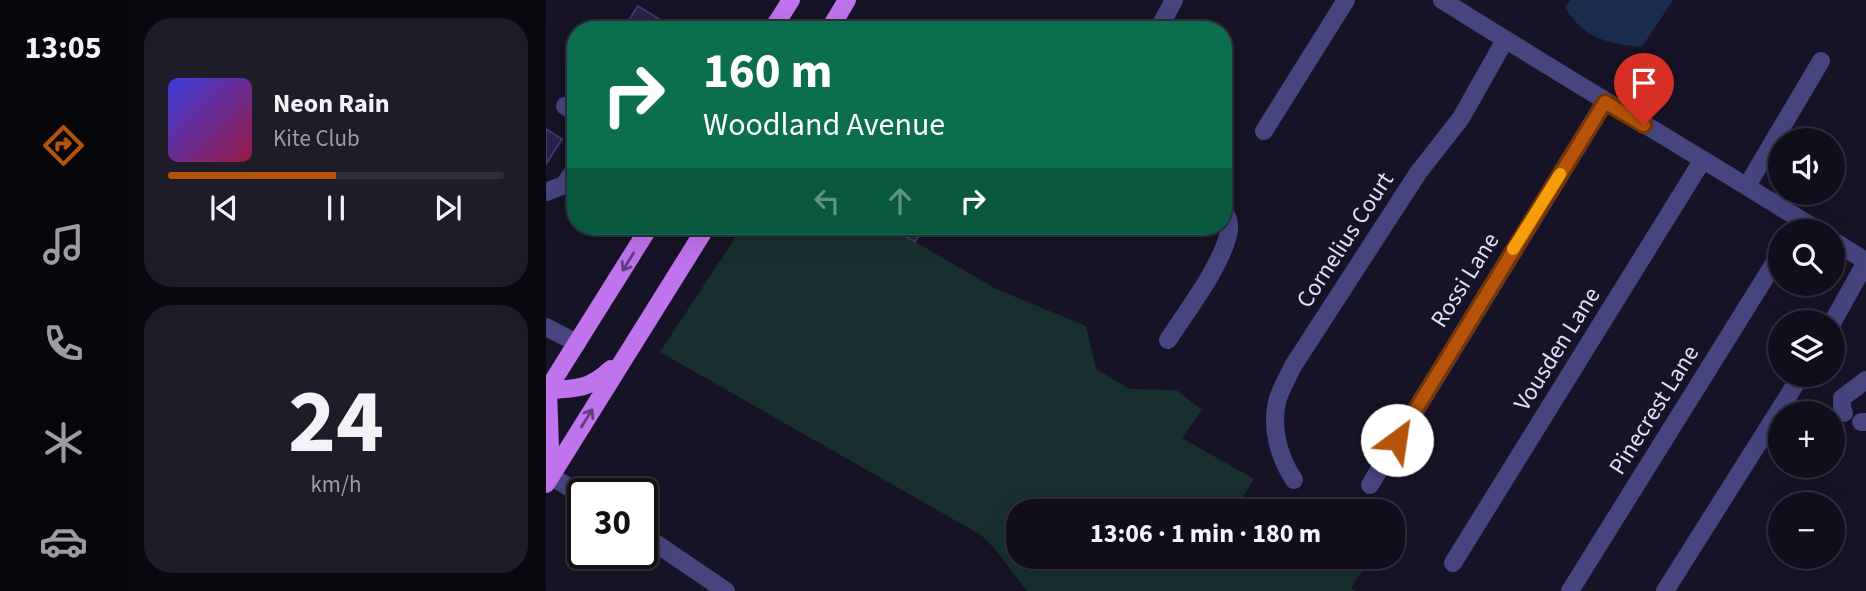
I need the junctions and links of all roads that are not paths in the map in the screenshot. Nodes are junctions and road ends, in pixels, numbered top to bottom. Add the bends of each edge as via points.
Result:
1 (791, 0) edge
2 (847, 0) edge
3 (1174, 0) edge
4 (1346, 0) edge
5 (1442, 0) edge
6 (778, 21) edge
7 (834, 21) edge
8 (1163, 21) edge
9 (1505, 40) junction
10 (1821, 61) dead end
11 (1605, 102) junction
12 (1264, 131) dead end
13 (1702, 161) junction
14 (567, 181) edge
15 (1747, 186) junction
16 (546, 192) edge
17 (1789, 219) edge
18 (644, 235) edge
19 (701, 235) edge
20 (1227, 235) edge
21 (1845, 247) edge
22 (1865, 257) edge
23 (1768, 273) edge
24 (1838, 310) edge
25 (546, 327) edge
26 (1167, 340) dead end
27 (577, 343) junction
28 (626, 355) junction
29 (1866, 380) edge
30 (1794, 387) edge
31 (547, 390) edge
32 (1842, 401) edge
33 (548, 479) edge
34 (1294, 480) dead end
35 (1370, 485) dead end
36 (567, 488) edge
37 (658, 545) edge
38 (1453, 563) dead end
39 (726, 591) edge
40 (1570, 591) edge
41 (1665, 591) edge

1 - 6 main road
2 - 7 main road
3 - 8 street
4 - 12 street
5 - 9 street
9 - 11 street
9 - 34 street, Cornelius Court via 1461,118 1418,173 1293,366 1277,401 1275,436
10 - 15 street
11 - 13 street
11 - 35 street, Rossi Lane
13 - 15 street
13 - 38 street, Vousden Lane
14 - 16 street
15 - 17 street
18 -> 27 main road
19 - 28 main road
20 - 26 street via 1209,277
21 - 22 street
22 - 24 street
23 - 40 street, Pinecrest Lane
25 - 27 street
27 - 31 main road
28 - 31 main road via 591,385
33 -> 28 main road
29 - 32 street
30 - 41 street
31 - 33 main road
33 - 36 street
37 - 39 street

